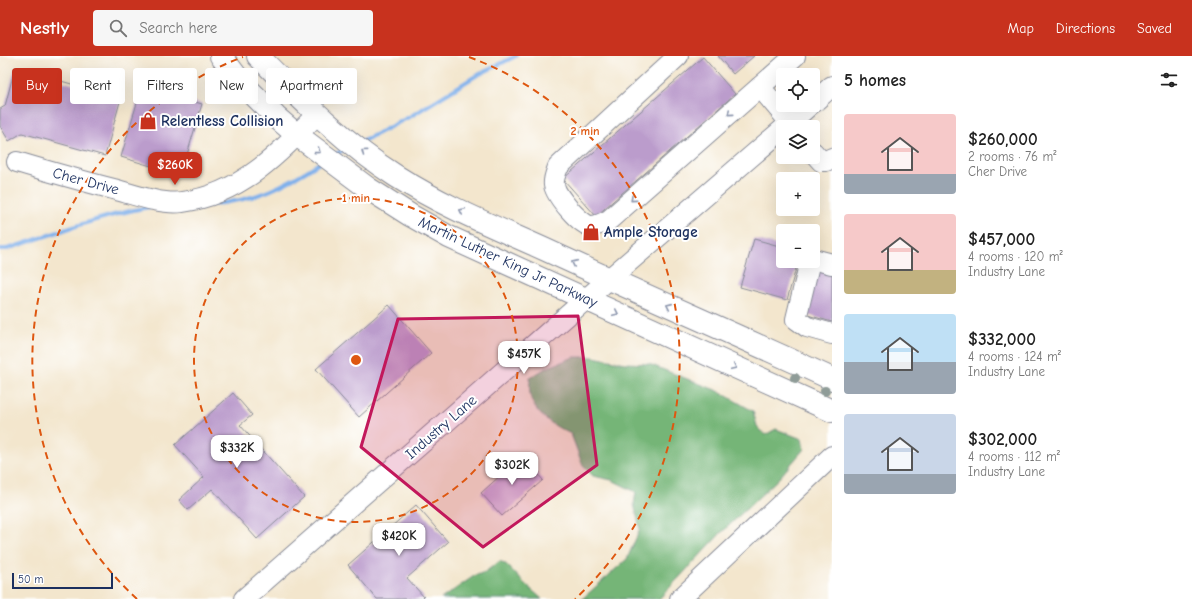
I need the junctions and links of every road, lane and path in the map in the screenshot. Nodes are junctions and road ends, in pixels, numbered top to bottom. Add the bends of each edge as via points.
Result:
1 (221, 56) edge
2 (258, 56) edge
3 (678, 56) edge
4 (795, 56) edge
5 (832, 86) edge
6 (760, 87) junction
7 (820, 97) edge
8 (803, 112) edge
9 (317, 114) junction
10 (784, 120) edge
11 (794, 120) edge
12 (297, 135) junction
13 (776, 136) edge
14 (832, 158) edge
15 (820, 160) edge
16 (17, 162) dead end
17 (820, 261) edge
18 (832, 264) edge
19 (808, 268) edge
20 (609, 279) junction
21 (587, 300) junction
22 (832, 334) edge
23 (832, 379) edge
24 (832, 411) edge
25 (832, 456) edge
26 (244, 599) edge
27 (680, 599) edge

1 - 12 main road, Martin Luther King Jr Parkway via 240,81
2 - 9 main road, Martin Luther King Jr Parkway
6 -> 3 street via 608,220 590,226 580,221 557,194 554,184 558,167
4 - 6 street
5 - 7 street
6 - 10 street
8 - 11 street, Industry Lane
9 - 12 street, Cher Drive
20 -> 9 main road, Martin Luther King Jr Parkway via 424,193 395,175
12 - 16 street, Cher Drive via 268,163 230,188 216,195 181,203 162,201
12 -> 21 main road, Martin Luther King Jr Parkway via 369,189 416,219 449,237
13 - 20 street, Industry Lane
14 - 15 street via 826,161
17 - 18 street
19 - 22 street via 796,319 807,327
20 - 21 street, Industry Lane
23 -> 20 main road, Martin Luther King Jr Parkway
21 -> 24 main road, Martin Luther King Jr Parkway
21 - 26 street, Industry Lane
25 - 27 street

